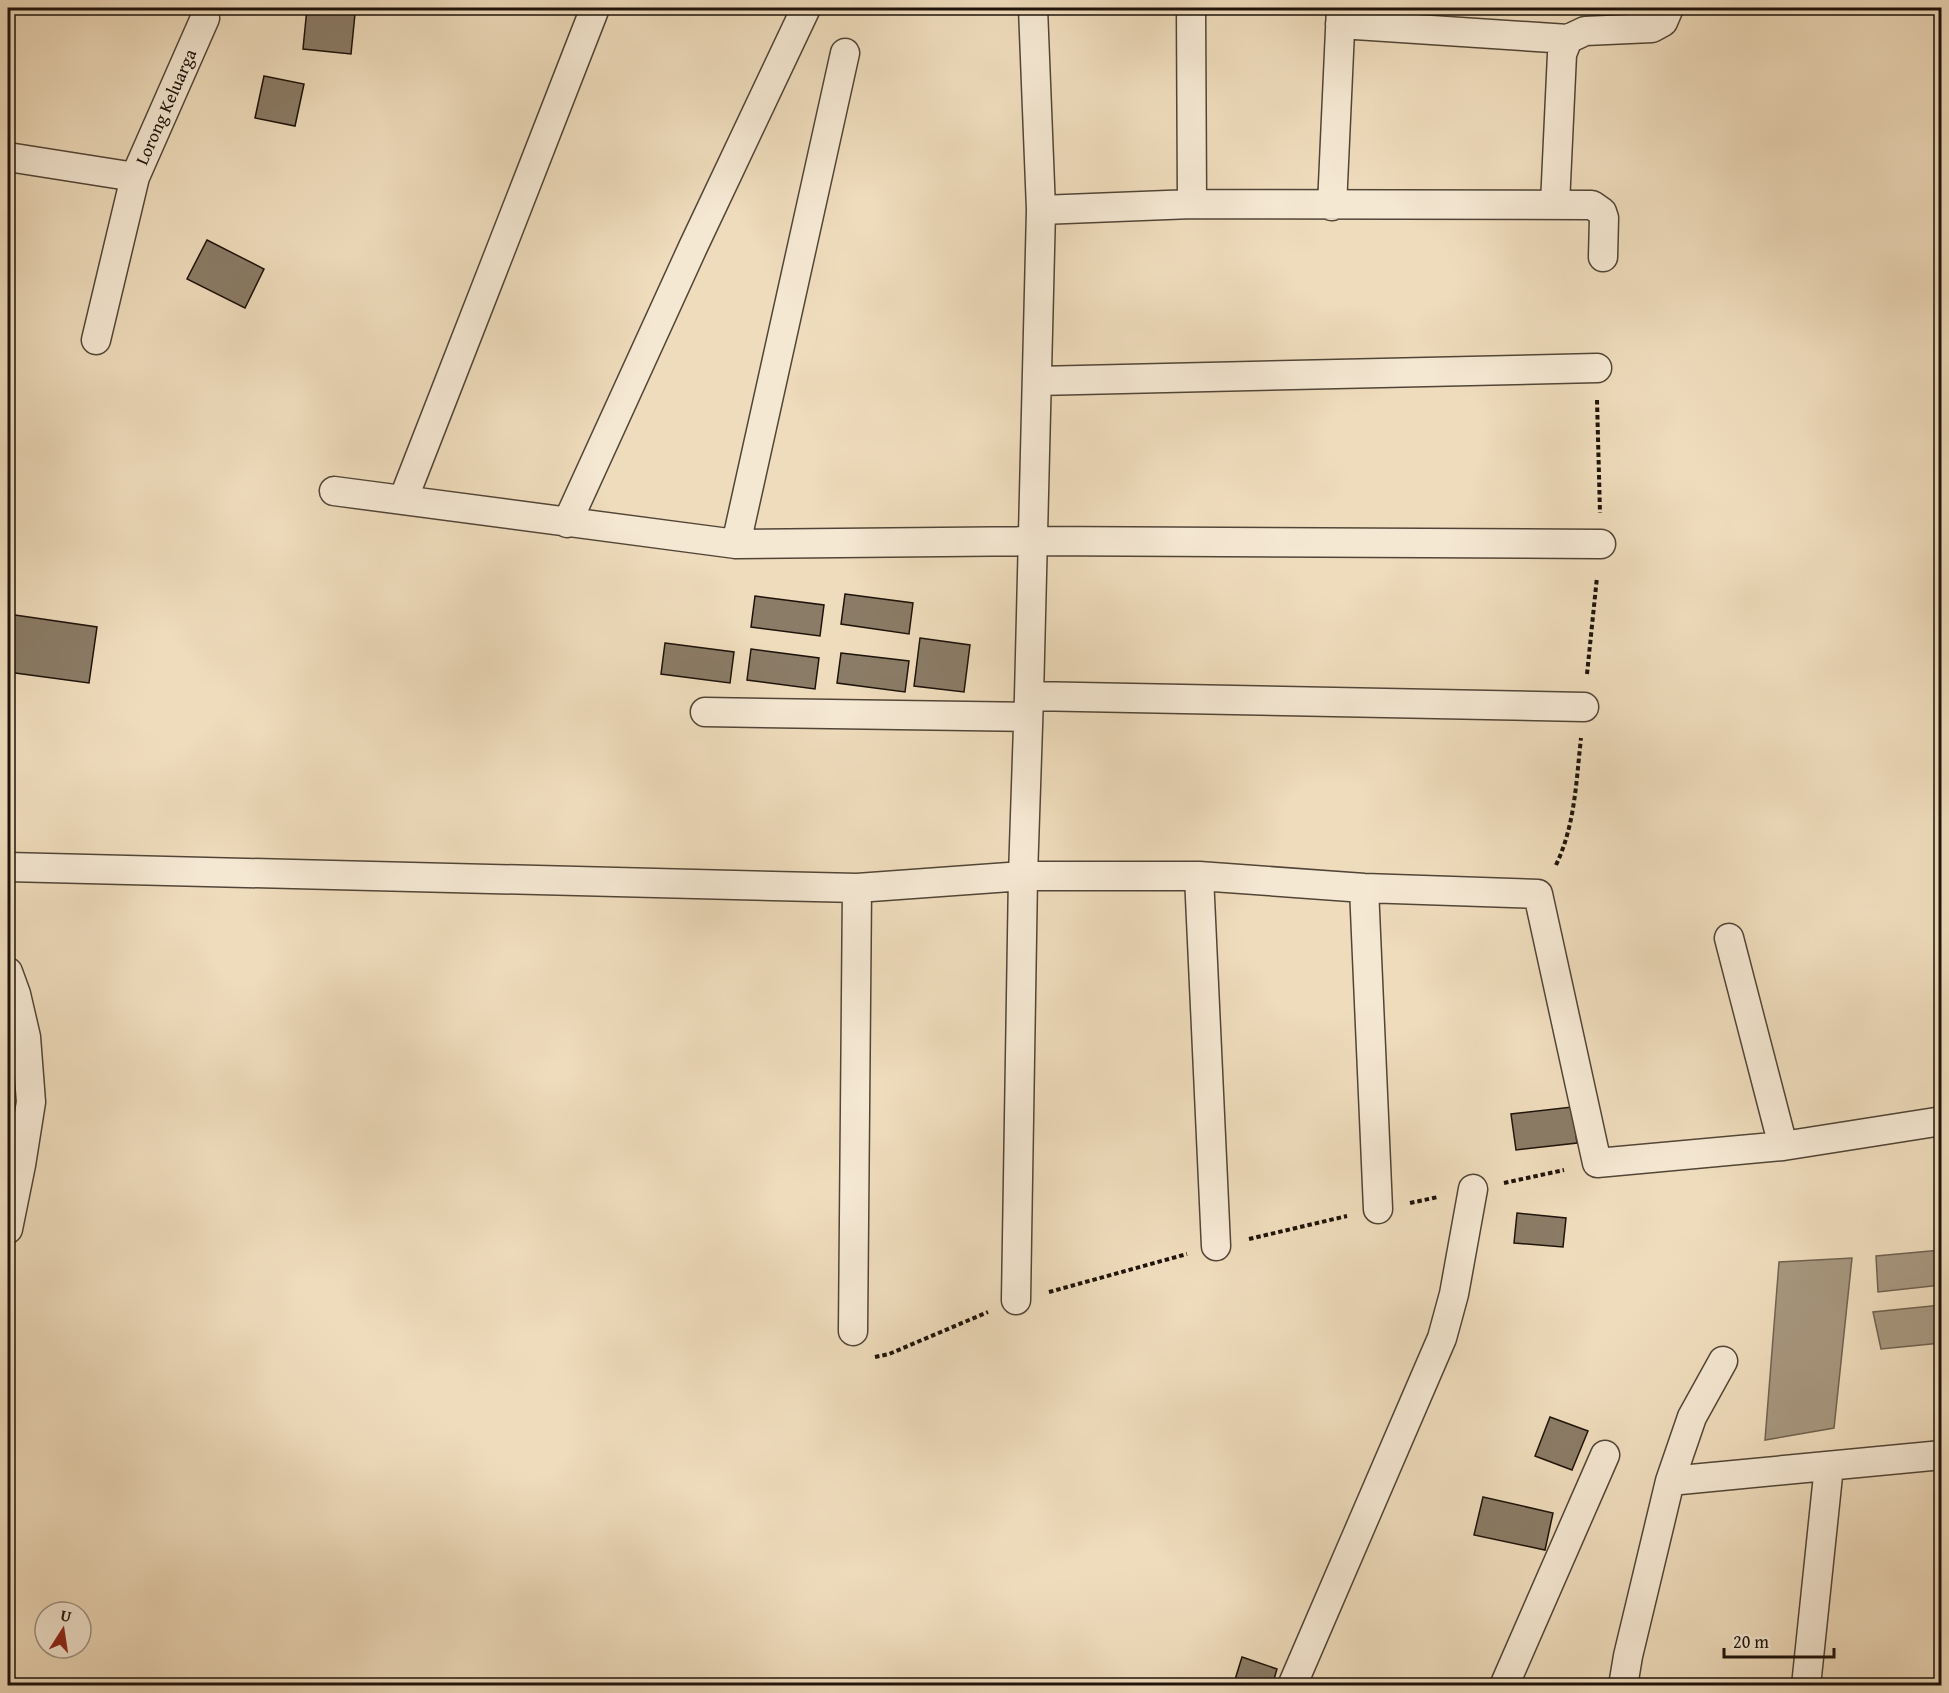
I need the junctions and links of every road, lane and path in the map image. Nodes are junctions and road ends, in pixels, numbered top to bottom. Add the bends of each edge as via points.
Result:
1 (595, 8) edge
2 (806, 8) edge
3 (1033, 8) edge
4 (1191, 8) edge
5 (1669, 8) edge
6 (1341, 16) edge
7 (205, 18) dead end
8 (1568, 39) junction
9 (845, 53) dead end
10 (8, 157) edge
11 (135, 177) junction
12 (1192, 204) junction
13 (1555, 204) junction
14 (1332, 206) junction
15 (1041, 210) junction
16 (1603, 257) dead end
17 (96, 340) dead end
18 (1597, 368) joint
19 (1037, 381) junction
20 (333, 491) dead end
21 (403, 500) junction
22 (567, 523) junction
23 (1032, 541) junction
24 (736, 544) junction
25 (1601, 544) joint
26 (1029, 706) junction
27 (1584, 707) dead end
28 (705, 712) dead end
29 (8, 867) edge
30 (1023, 876) junction
31 (1199, 876) junction
32 (857, 888) junction
33 (1364, 888) junction
34 (1729, 938) dead end
35 (8, 972) edge
36 (1941, 1121) edge
37 (1783, 1146) junction
38 (1473, 1189) dead end
39 (1378, 1209) dead end
40 (8, 1229) edge
41 (1216, 1246) dead end
42 (1016, 1300) dead end
43 (853, 1331) dead end
44 (1723, 1361) dead end
45 (1605, 1455) dead end
46 (1941, 1455) edge
47 (1829, 1466) junction
48 (1670, 1481) junction
49 (1292, 1686) edge
50 (1504, 1686) edge
51 (1623, 1686) edge
52 (1806, 1686) edge

1 - 21 street
2 - 22 street
3 - 15 street
4 - 12 street
5 - 8 street via 1663,22 1652,28 1585,31
6 - 8 street
6 - 14 street
7 - 11 street, Lorong Keluarga
8 - 13 street via 1562,54
9 - 24 street
10 - 11 street, Lorong Keluarga
11 - 17 street
12 - 14 street
12 - 15 street
13 - 14 street
13 - 16 street via 1592,205 1602,212
15 - 19 street
18 - 19 street
18 - 25 path
19 - 23 street
20 - 21 street
21 - 22 street
22 - 24 street
23 - 24 street
23 - 25 street
23 - 26 street
26 - 27 street
26 - 28 street
26 - 30 street
29 - 32 street
30 - 31 street
30 - 32 street
30 - 42 street
31 - 33 street
31 - 41 street
32 - 43 street
33 - 37 street via 1538,894 1597,1163
33 - 39 street
34 - 37 street
35 - 40 street via 26,1037 31,1102
36 - 37 street
38 - 49 street via 1442,1338
44 - 48 street via 1692,1417
45 - 50 street
46 - 47 street
47 - 48 street
47 - 52 street
48 - 51 street

